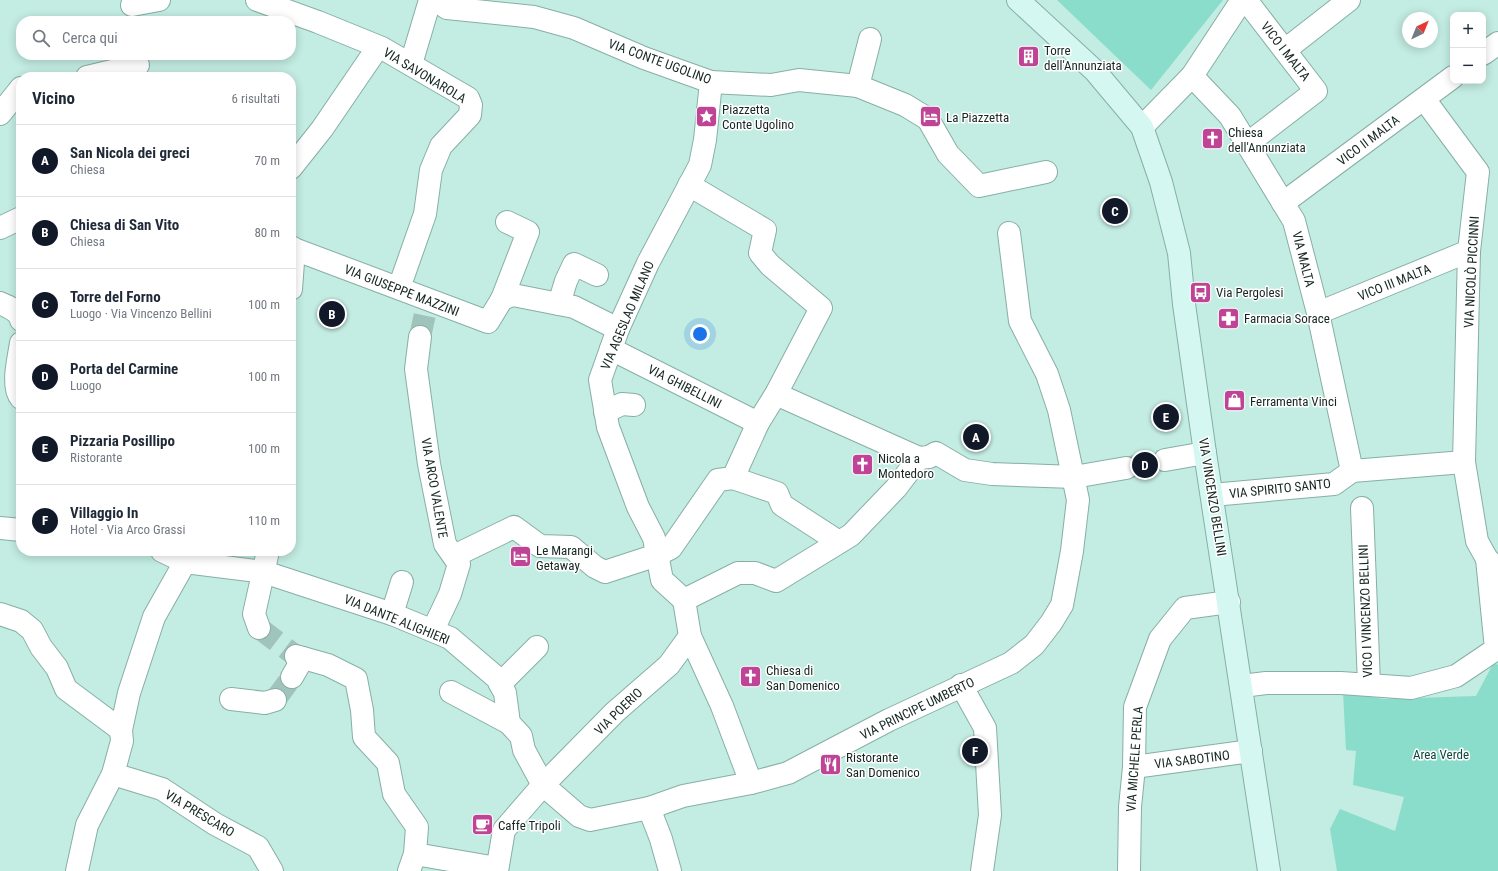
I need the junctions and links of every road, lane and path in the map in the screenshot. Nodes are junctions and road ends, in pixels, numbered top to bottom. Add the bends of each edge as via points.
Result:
1 (159, 0) edge
2 (257, 0) edge
3 (1018, 0) edge
4 (1242, 0) edge
5 (1246, 0) edge
6 (1350, 0) edge
7 (438, 3) edge
8 (132, 9) edge
9 (870, 39) dead end
10 (1498, 43) edge
11 (378, 47) junction
12 (1285, 50) junction
13 (1486, 52) edge
14 (411, 64) junction
15 (138, 66) edge
16 (110, 72) edge
17 (1192, 76) junction
18 (1450, 79) edge
19 (711, 82) junction
20 (858, 86) junction
21 (16, 94) edge
22 (1424, 99) junction
23 (0, 114) edge
24 (1142, 127) junction
25 (1247, 144) junction
26 (296, 162) edge
27 (1046, 172) dead end
28 (689, 185) junction
29 (1283, 203) junction
30 (16, 220) edge
31 (507, 222) dead end
32 (0, 228) edge
33 (1009, 233) dead end
34 (296, 249) edge
35 (1469, 251) junction
36 (597, 275) dead end
37 (399, 288) junction
38 (502, 299) junction
39 (0, 303) edge
40 (559, 304) junction
41 (16, 312) edge
42 (1318, 313) junction
43 (618, 329) junction
44 (420, 337) tunnel mouth
45 (611, 349) junction
46 (776, 394) junction
47 (634, 405) dead end
48 (605, 412) junction
49 (758, 423) junction
50 (1205, 453) junction
51 (920, 458) junction
52 (1165, 460) tunnel mouth
53 (1464, 462) junction
54 (1126, 468) tunnel mouth
55 (1352, 471) junction
56 (1074, 477) junction
57 (733, 478) junction
58 (1212, 495) junction
59 (1362, 508) dead end
60 (0, 528) edge
61 (16, 530) edge
62 (839, 542) junction
63 (657, 555) junction
64 (172, 556) edge
65 (267, 556) edge
66 (454, 556) junction
67 (185, 562) junction
68 (1492, 564) edge
69 (264, 572) junction
70 (402, 582) dead end
71 (684, 600) junction
72 (1229, 602) junction
73 (0, 614) edge
74 (392, 614) junction
75 (260, 628) tunnel mouth
76 (433, 630) junction
77 (690, 636) junction
78 (537, 647) dead end
79 (292, 677) tunnel mouth
80 (500, 684) junction
81 (1369, 684) junction
82 (961, 685) junction
83 (1242, 686) junction
84 (451, 692) dead end
85 (231, 699) dead end
86 (274, 700) dead end
87 (509, 723) junction
88 (121, 730) junction
89 (1251, 751) junction
90 (1134, 767) junction
91 (113, 774) junction
92 (751, 783) junction
93 (543, 785) junction
94 (649, 808) junction
95 (412, 863) edge
96 (497, 870) edge
97 (77, 871) edge
98 (272, 871) edge
99 (670, 871) edge
100 (982, 871) edge
101 (1129, 871) edge
102 (1269, 871) edge

1 - 8 street
2 - 11 street, VIA SAVONAROLA
3 - 24 street via 1095,71
4 - 17 street
5 - 12 street, VICO I MALTA
6 - 12 street
7 - 14 street
7 - 19 street, VIA CONTE UGOLINO via 534,17 574,28 644,58
9 - 20 street
10 - 13 street
11 - 14 street, VIA SAVONAROLA
11 - 26 street via 322,129
12 - 25 street, VICO I MALTA via 1316,91
14 - 37 street, VIA SAVONAROLA via 468,98 471,105 470,115 441,146 431,170 425,214
15 - 16 street
17 - 24 street
17 - 25 street, VIA MALTA via 1230,116
18 - 22 street, VICO II MALTA
19 - 20 street, VIA CONTE UGOLINO via 771,85 799,80
19 - 28 street, VIA AGESLAO MILANO via 700,165
20 - 27 street, VIA CONTE UGOLINO via 905,105 928,119 948,154 979,186
21 - 23 street
22 - 29 street, VICO II MALTA
22 - 35 street, VIA NICOLÒ PICCINNI via 1478,172
24 - 50 street, VIA VINCENZO BELLINI via 1161,182 1180,253 1184,304
25 - 29 street, VIA MALTA
28 - 43 street, VIA AGESLAO MILANO via 648,263
28 - 46 street via 766,230 760,253 770,265 821,308
29 - 42 street, VIA MALTA via 1294,221
30 - 32 street
31 - 38 street via 528,232
33 - 56 street, VIA PRINCIPE UMBERTO via 1020,321 1047,374 1059,410
34 - 37 street, VIA GIUSEPPE MAZZINI
35 - 42 street, VICO III MALTA
35 - 53 street, VIA NICOLÒ PICCINNI
36 - 40 street via 574,264
37 - 38 street, VIA GIUSEPPE MAZZINI via 428,305 488,322
38 - 40 street via 513,295
39 - 41 street
40 - 43 street via 574,307
42 - 55 street, VIA MALTA
43 - 45 street, VIA AGESLAO MILANO
44 - 66 street, VIA ARCO VALENTE via 416,369 429,464 445,544
45 - 48 street, VIA AGESLAO MILANO via 600,380
45 - 49 street, VIA GHIBELLINI
46 - 49 street
46 - 51 street
47 - 48 street via 622,404
48 - 63 street, VIA AGESLAO MILANO via 608,427 638,507 654,538
49 - 57 street
50 - 52 street
50 - 58 street, VIA VINCENZO BELLINI
51 - 56 street via 929,457 936,452 965,470 992,474
51 - 62 street via 851,535
53 - 55 street
53 - 68 street, VIA NICOLÒ PICCINNI via 1477,541
54 - 56 street
55 - 58 street, VIA SPIRITO SANTO via 1334,484
56 - 82 street, VIA PRINCIPE UMBERTO via 1078,500 1062,605 1052,623 1034,645 1011,663
57 - 62 street via 778,493 782,504
57 - 63 street via 718,480 671,548
58 - 72 street, VIA VINCENZO BELLINI
59 - 81 street, VICO I VINCENZO BELLINI
60 - 61 street
62 - 71 street via 776,581 756,573 738,573
63 - 66 street via 605,572 595,567 571,546 540,546 514,527
63 - 71 street, VIA AGESLAO MILANO via 662,580
64 - 67 street, VIA DANTE ALIGHIERI
65 - 69 street
66 - 76 street, VIA ARCO VALENTE via 459,564 450,594
67 - 69 street, VIA DANTE ALIGHIERI
67 - 88 street via 154,617 129,693
68 - 81 street via 1496,648 1456,676 1411,688
69 - 74 street, VIA DANTE ALIGHIERI
69 - 75 street via 254,614
70 - 74 street
71 - 77 street
72 - 83 street, VIA VINCENZO BELLINI
72 - 90 street, VIA MICHELE PERLA via 1185,608 1160,639 1135,707
73 - 88 street via 20,621 32,630 57,668 66,689
74 - 76 street, VIA DANTE ALIGHIERI
76 - 80 street, VIA DANTE ALIGHIERI via 450,638 497,678
77 - 92 street via 722,706
77 - 93 street, VIA POERIO via 669,665 615,712
78 - 80 street
79 - 95 street via 300,657 328,664 356,679 364,737 388,763 394,794 417,827
80 - 87 street, VIA DANTE ALIGHIERI via 506,693
81 - 83 street, VICO I VINCENZO BELLINI via 1266,683
82 - 92 street, VIA PRINCIPE UMBERTO via 788,773
82 - 100 street via 985,728 990,815
83 - 89 street, VIA VINCENZO BELLINI
84 - 87 street
85 - 86 street via 265,702
87 - 93 street via 521,736 524,750
88 - 91 street via 122,741
89 - 90 street, VIA SABOTINO
89 - 102 street, VIA VINCENZO BELLINI
90 - 101 street, VIA MICHELE PERLA via 1130,807
91 - 97 street via 87,825
91 - 98 street, VIA PRESCARO via 162,789 215,824 258,847
92 - 94 street, VIA PRINCIPE UMBERTO via 683,796
93 - 94 street, VIA PRINCIPE UMBERTO via 579,816 590,820
93 - 96 street, VIA POERIO via 504,830
94 - 99 street
95 - 96 street

